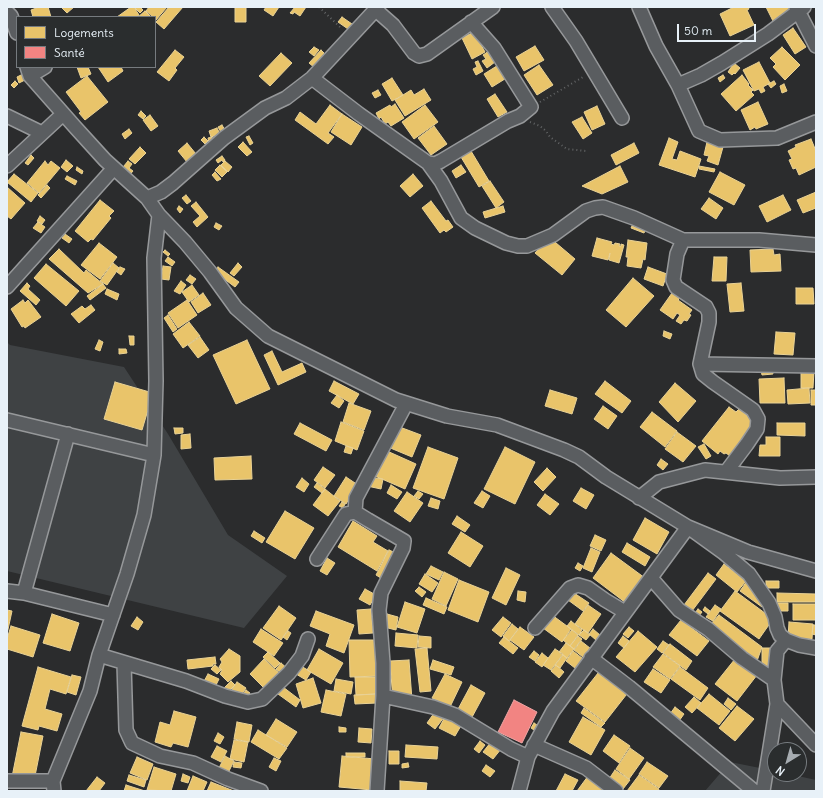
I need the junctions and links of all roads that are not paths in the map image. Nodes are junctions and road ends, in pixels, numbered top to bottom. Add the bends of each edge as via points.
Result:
1 (493, 7) edge
2 (552, 7) edge
3 (639, 7) edge
4 (377, 8) edge
5 (799, 8) edge
6 (7, 12) edge
7 (471, 22) junction
8 (16, 30) edge
9 (816, 46) edge
10 (42, 68) edge
11 (29, 72) edge
12 (312, 78) junction
13 (678, 85) junction
14 (63, 114) junction
15 (7, 116) edge
16 (622, 118) dead end
17 (816, 122) edge
18 (42, 133) junction
19 (428, 163) junction
20 (7, 166) edge
21 (114, 168) junction
22 (147, 198) junction
23 (159, 215) junction
24 (683, 240) junction
25 (816, 245) edge
26 (7, 287) edge
27 (700, 364) junction
28 (816, 366) edge
29 (406, 404) junction
30 (7, 420) edge
31 (68, 434) junction
32 (154, 455) junction
33 (726, 472) junction
34 (816, 478) edge
35 (639, 498) junction
36 (355, 512) junction
37 (688, 527) junction
38 (317, 559) dead end
39 (816, 571) edge
40 (651, 578) junction
41 (7, 591) edge
42 (24, 593) junction
43 (625, 612) junction
44 (113, 615) junction
45 (535, 628) dead end
46 (308, 640) dead end
47 (786, 640) junction
48 (816, 648) edge
49 (99, 655) junction
50 (591, 658) junction
51 (124, 663) junction
52 (774, 680) junction
53 (383, 696) junction
54 (777, 704) junction
55 (534, 745) junction
56 (816, 745) edge
57 (528, 757) junction
58 (7, 781) edge
59 (54, 786) edge
60 (261, 791) edge
61 (377, 791) edge
62 (519, 791) edge
63 (616, 791) edge
64 (754, 791) edge
65 (763, 791) edge

1 - 7 street
2 - 16 street via 576,41
3 - 13 street via 656,46
4 - 7 street via 419,56 427,54
4 - 12 street
5 - 9 street
5 - 13 street via 768,34 701,75
6 - 8 street
7 - 19 street via 494,48 531,107 520,116 441,161 435,164
10 - 11 street
11 - 14 street
12 - 19 street
12 - 22 street via 224,138 161,192
13 - 17 street via 699,131 720,140 777,138
14 - 18 street
14 - 21 street
15 - 18 street
18 - 20 street
19 - 24 street via 461,218 506,243 527,246 553,235 586,211 603,207
21 - 22 street
21 - 26 street
22 - 23 street
23 - 29 street via 195,254 236,308 268,336
23 - 32 street via 154,258
24 - 25 street via 759,240
24 - 27 street via 677,254 673,280 676,287 706,307 709,313
27 - 28 street
27 - 33 street via 703,374 753,410 758,419 757,429
29 - 35 street via 447,416 497,425 564,450 579,457
29 - 36 street via 356,498
30 - 31 street
31 - 32 street
31 - 42 street
32 - 44 street via 144,515
33 - 34 street via 780,478
33 - 35 street via 705,470 659,482
35 - 37 street
36 - 38 street via 346,514
36 - 53 street via 404,541 381,593 379,610
37 - 39 street via 748,552
37 - 40 street
37 - 47 street via 749,574 769,604 780,635
40 - 43 street
40 - 52 street via 679,610
41 - 42 street
42 - 44 street
43 - 45 street via 588,588 578,585 570,588
43 - 50 street
44 - 49 street
46 - 51 street via 302,656 289,673 262,699 248,702 225,696 186,680
47 - 48 street
47 - 52 street via 777,651
49 - 51 street
49 - 59 street via 90,691
50 - 55 street via 552,711
50 - 64 street
51 - 60 street via 126,730 132,743 160,756 193,763
52 - 54 street
53 - 57 street via 433,707 455,715 510,749
53 - 61 street
54 - 56 street
54 - 65 street
55 - 57 street
55 - 63 street via 586,768
57 - 62 street
58 - 59 street

